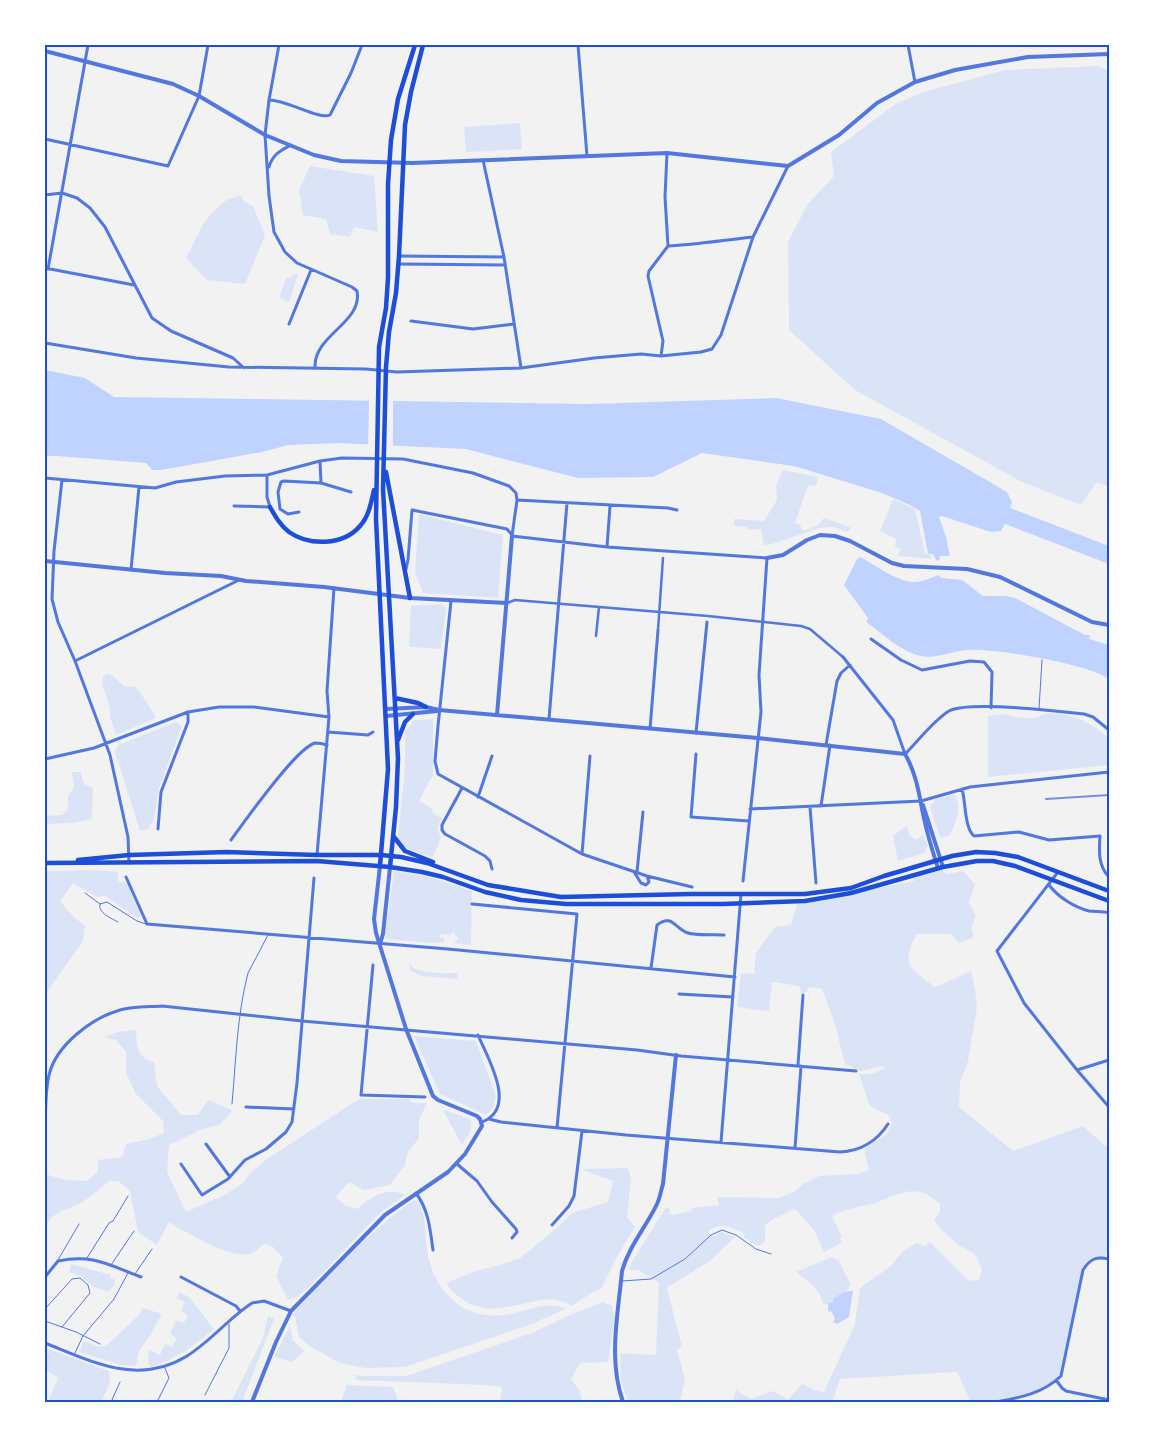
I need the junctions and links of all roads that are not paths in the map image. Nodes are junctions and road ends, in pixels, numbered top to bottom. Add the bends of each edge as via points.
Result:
1 (88, 45) edge
2 (208, 45) edge
3 (279, 45) edge
4 (362, 45) edge
5 (415, 45) edge
6 (423, 45) edge
7 (578, 45) edge
8 (908, 45) edge
9 (45, 51) edge
10 (1109, 54) edge
11 (85, 62) junction
12 (915, 82) junction
13 (199, 96) junction
14 (269, 100) junction
15 (265, 135) junction
16 (45, 139) edge
17 (70, 144) junction
18 (291, 145) junction
19 (667, 153) junction
20 (587, 156) junction
21 (483, 160) junction
22 (389, 162) junction
23 (403, 163) junction
24 (788, 166) junction
25 (268, 170) junction
26 (62, 193) junction
27 (45, 195) edge
28 (753, 237) junction
29 (668, 246) junction
30 (399, 256) junction
31 (432, 256) junction
32 (504, 257) junction
33 (398, 264) junction
34 (432, 265) junction
35 (505, 266) junction
36 (46, 268) edge
37 (311, 270) junction
38 (134, 285) junction
39 (411, 321) dead end
40 (288, 324) dead end
41 (514, 324) junction
42 (45, 342) edge
43 (662, 356) junction
44 (245, 368) junction
45 (315, 368) junction
46 (521, 368) junction
47 (320, 461) junction
48 (267, 475) junction
49 (45, 478) edge
50 (62, 480) junction
51 (321, 483) junction
52 (376, 484) junction
53 (386, 484) junction
54 (139, 487) junction
55 (351, 492) dead end
56 (517, 500) junction
57 (567, 503) junction
58 (234, 506) dead end
59 (610, 506) junction
60 (270, 507) junction
61 (678, 510) dead end
62 (299, 512) dead end
63 (512, 536) junction
64 (563, 542) junction
65 (607, 547) junction
66 (664, 558) dead end
67 (767, 558) junction
68 (45, 561) edge
69 (54, 562) junction
70 (131, 570) junction
71 (405, 572) junction
72 (239, 580) junction
73 (334, 588) junction
74 (410, 598) junction
75 (452, 601) junction
76 (507, 603) junction
77 (558, 604) junction
78 (599, 607) junction
79 (659, 612) junction
80 (708, 616) junction
81 (707, 622) joint
82 (762, 622) junction
83 (1109, 625) edge
84 (658, 630) joint
85 (596, 636) dead end
86 (871, 639) dead end
87 (843, 657) joint
88 (1042, 660) dead end
89 (75, 661) junction
90 (850, 665) junction
91 (395, 697) junction
92 (426, 707) junction
93 (395, 708) junction
94 (991, 708) junction
95 (386, 709) junction
96 (439, 710) junction
97 (1039, 710) junction
98 (188, 712) junction
99 (413, 714) junction
100 (396, 715) junction
101 (498, 715) junction
102 (386, 716) junction
103 (329, 717) junction
104 (549, 719) junction
105 (650, 730) junction
106 (1109, 730) edge
107 (328, 732) junction
108 (373, 732) dead end
109 (696, 733) junction
110 (758, 738) junction
111 (105, 743) junction
112 (327, 744) junction
113 (397, 744) junction
114 (828, 745) junction
115 (696, 754) dead end
116 (905, 754) junction
117 (492, 756) dead end
118 (590, 756) dead end
119 (45, 760) edge
120 (1109, 772) edge
121 (462, 788) junction
122 (962, 789) junction
123 (478, 796) junction
124 (921, 801) junction
125 (810, 806) junction
126 (821, 806) junction
127 (750, 809) junction
128 (643, 812) dead end
129 (749, 821) junction
130 (158, 829) dead end
131 (394, 836) junction
132 (231, 840) dead end
133 (582, 854) junction
134 (129, 855) junction
135 (317, 855) junction
136 (381, 855) junction
137 (392, 856) junction
138 (941, 858) junction
139 (935, 860) junction
140 (57, 862) junction
141 (45, 863) edge
142 (129, 863) junction
143 (380, 866) junction
144 (437, 866) junction
145 (390, 867) junction
146 (944, 867) junction
147 (938, 868) junction
148 (492, 869) dead end
149 (1058, 871) junction
150 (636, 872) junction
151 (647, 876) junction
152 (126, 877) dead end
153 (1109, 877) edge
154 (314, 878) dead end
155 (1053, 879) junction
156 (743, 881) dead end
157 (816, 883) dead end
158 (1049, 884) junction
159 (692, 887) dead end
160 (1109, 891) edge
161 (84, 893) dead end
162 (741, 894) junction
163 (1109, 901) edge
164 (100, 904) junction
165 (472, 904) dead end
166 (740, 904) junction
167 (1109, 913) edge
168 (118, 922) dead end
169 (146, 924) junction
170 (269, 934) junction
171 (724, 935) dead end
172 (309, 938) junction
173 (380, 944) junction
174 (572, 961) junction
175 (373, 965) dead end
176 (651, 968) junction
177 (735, 977) junction
178 (679, 994) dead end
179 (804, 995) dead end
180 (733, 997) junction
181 (240, 1014) junction
182 (302, 1021) junction
183 (367, 1026) junction
184 (406, 1029) junction
185 (478, 1036) junction
186 (564, 1044) junction
187 (676, 1055) junction
188 (726, 1059) junction
189 (1109, 1060) edge
190 (800, 1066) junction
191 (1077, 1070) junction
192 (856, 1071) dead end
193 (425, 1097) dead end
194 (232, 1104) dead end
195 (246, 1107) dead end
196 (1109, 1107) edge
197 (294, 1109) junction
198 (489, 1119) junction
199 (482, 1122) junction
200 (888, 1124) dead end
201 (557, 1128) junction
202 (582, 1131) junction
203 (667, 1137) junction
204 (721, 1142) junction
205 (45, 1144) edge
206 (206, 1144) dead end
207 (795, 1148) junction
208 (181, 1164) dead end
209 (457, 1164) junction
210 (230, 1177) junction
211 (416, 1193) junction
212 (128, 1196) dead end
213 (79, 1224) dead end
214 (552, 1225) dead end
215 (134, 1231) dead end
216 (512, 1238) dead end
217 (152, 1249) dead end
218 (433, 1250) dead end
219 (771, 1254) dead end
220 (87, 1259) junction
221 (1109, 1259) edge
222 (58, 1261) junction
223 (110, 1265) junction
224 (129, 1272) junction
225 (134, 1275) junction
226 (45, 1277) edge
227 (141, 1277) dead end
228 (181, 1277) dead end
229 (621, 1281) junction
230 (45, 1309) edge
231 (240, 1311) junction
232 (291, 1311) junction
233 (45, 1321) edge
234 (229, 1321) junction
235 (62, 1327) junction
236 (83, 1336) junction
237 (45, 1344) edge
238 (100, 1344) dead end
239 (74, 1354) junction
240 (164, 1366) junction
241 (1056, 1380) junction
242 (120, 1382) dead end
243 (205, 1394) dead end
244 (1019, 1400) edge
245 (1109, 1400) edge
246 (111, 1402) edge
247 (156, 1402) edge
248 (252, 1402) edge
249 (623, 1402) edge
250 (996, 1402) edge

1 - 11 street
2 - 13 street
3 - 14 street
4 - 14 street via 330,115 321,117 290,104
5 - 22 main road via 398,99
6 - 23 main road via 408,108
7 - 20 street
8 - 12 street
9 - 11 street
10 - 12 street via 1028,57 955,70
11 - 13 street via 173,84
11 - 17 street
12 - 24 street via 877,103 839,135
13 - 15 street
13 - 17 street via 168,166
14 - 15 street
15 - 18 street
15 - 25 street
16 - 17 street
17 - 26 street
18 - 22 street via 314,155 341,161
18 - 25 street via 276,153
19 - 20 street
19 - 24 street
19 - 29 street
20 - 21 street
21 - 23 street
21 - 32 street
22 - 23 street
22 - 52 main road via 388,278 379,339
23 - 30 main road
24 - 28 street
25 - 37 street via 274,232 287,254
26 - 27 street
26 - 36 street
26 - 38 street via 77,198 90,208 105,227
28 - 29 street
28 - 43 street via 722,335 712,349
29 - 43 street via 648,276 663,341
30 - 31 street
30 - 33 main road
31 - 32 street
31 - 34 street
32 - 35 street
33 - 34 street
33 - 53 main road via 386,367
34 - 35 street
35 - 41 street
36 - 38 street
37 - 40 street
37 - 45 street via 352,287 357,291 358,299 354,311 318,349
38 - 44 street via 152,318 171,331 233,358
39 - 41 street via 473,329
41 - 46 street
42 - 44 street via 136,358
43 - 46 street via 641,354
44 - 45 street
45 - 46 street via 397,372
47 - 48 street
47 - 51 street
47 - 56 street via 342,458 415,461 502,483 513,489
48 - 54 street via 225,476 155,488
48 - 60 street
49 - 50 street
50 - 54 street
50 - 69 street
51 - 55 street
51 - 62 street via 281,482 278,492 280,509 288,514
52 - 60 main road via 366,519 351,534 338,540 311,541 298,536 278,521
52 - 95 main road
53 - 71 main road
53 - 91 main road via 386,556
54 - 70 street
56 - 57 street
56 - 63 street
57 - 59 street
57 - 64 street
58 - 60 street
59 - 61 street
59 - 65 street
63 - 64 street
63 - 71 street via 507,529 412,510
63 - 76 street
64 - 65 street
64 - 77 street
65 - 67 street
66 - 79 street
67 - 82 street
67 - 83 street via 783,555 820,535 835,536 892,564 967,569 1000,577 1092,622
68 - 69 street
69 - 70 street
69 - 89 street via 52,599
70 - 72 street
71 - 74 main road
72 - 73 street
72 - 89 street
73 - 74 street
73 - 103 street via 327,691
74 - 75 street
75 - 76 street
75 - 96 street
76 - 77 street via 515,600
76 - 101 street
77 - 78 street
77 - 104 street
78 - 79 street
78 - 85 street
79 - 80 street
79 - 84 street
80 - 81 street
80 - 82 street
81 - 109 street
82 - 87 street via 810,629
82 - 110 street
84 - 105 street
86 - 94 street via 922,670 970,661 984,662 992,672
87 - 90 street
88 - 97 lane
89 - 111 street
90 - 114 street via 837,681
90 - 116 street via 893,720
91 - 92 main road
91 - 93 main road
92 - 93 street
92 - 96 street
93 - 95 street
93 - 100 main road
94 - 97 street
94 - 116 street via 966,707 950,711
95 - 102 main road
96 - 99 street
96 - 101 street
96 - 121 street via 438,774
97 - 106 street via 1084,714
98 - 103 street via 219,707 254,707
98 - 111 street
98 - 130 street via 188,722 161,792
99 - 100 street
99 - 113 main road via 403,727
100 - 102 street
100 - 113 main road
101 - 104 street
102 - 136 main road via 388,769
103 - 107 street
104 - 105 street
105 - 109 street
107 - 108 street via 368,735
107 - 112 street
109 - 110 street
110 - 114 street
110 - 127 street
111 - 119 street
111 - 134 street via 116,778
112 - 132 street via 316,743 289,765
112 - 135 street
113 - 131 main road
114 - 116 street
114 - 126 street
115 - 129 street via 691,817
116 - 124 street
117 - 123 street
118 - 133 street
120 - 122 street
121 - 123 street
121 - 148 street via 442,830 485,856
122 - 124 street
122 - 153 street via 968,827 974,836 1019,832 1050,840 1100,836 1102,868
123 - 133 street
124 - 126 street
124 - 138 street
124 - 139 street
125 - 126 street
125 - 127 street
125 - 157 street
127 - 129 street
128 - 150 street
129 - 156 street
131 - 137 main road
131 - 144 main road via 404,850
133 - 150 street
134 - 135 main road via 226,852
134 - 140 main road
134 - 142 street
135 - 136 main road
136 - 137 main road
136 - 143 main road
137 - 144 main road
137 - 145 main road
138 - 139 main road
138 - 146 street
138 - 149 main road via 995,852
139 - 147 street
139 - 162 main road via 851,888 805,894
140 - 141 main road
140 - 142 main road
142 - 143 main road via 317,861
143 - 145 main road
143 - 173 street via 374,919
144 - 162 main road via 488,885 561,897
145 - 166 main road via 436,875 521,900 566,904
145 - 173 street
146 - 147 main road
146 - 155 main road via 993,861
147 - 166 main road via 851,893 805,901
149 - 155 street
149 - 160 main road
150 - 151 street
150 - 151 street via 641,883 646,885 649,882
151 - 159 street
152 - 169 street
154 - 172 street
155 - 158 street
155 - 163 main road
158 - 167 street via 1065,900 1090,911
158 - 191 street via 996,951 1024,1003
161 - 164 lane
162 - 166 street
164 - 168 lane via 100,911
164 - 169 lane via 107,902
165 - 174 street via 577,914
166 - 177 street
169 - 170 street
170 - 172 street
170 - 181 lane via 248,973
171 - 176 street via 687,933 669,921 661,922 657,925
172 - 173 street
172 - 182 street
173 - 174 street
173 - 184 street
174 - 176 street
174 - 186 street
175 - 183 street
176 - 177 street
177 - 180 street
178 - 180 street
179 - 190 street
180 - 188 street
181 - 182 street
181 - 194 lane
181 - 205 street via 141,1007 121,1009 92,1022 74,1035 50,1072
182 - 183 street
182 - 197 street
183 - 184 street
183 - 193 street via 362,1095
184 - 185 street
184 - 199 street via 434,1096 477,1116
185 - 186 street
185 - 198 street via 500,1090 496,1110
186 - 187 street
186 - 201 street
187 - 188 street
187 - 203 street
188 - 190 street
188 - 204 street
189 - 191 street
190 - 192 street
190 - 207 street
191 - 196 street
195 - 197 street
197 - 210 street via 286,1132 246,1160
198 - 199 street
198 - 201 street
199 - 209 street
200 - 207 street via 872,1141 850,1151
201 - 202 street
202 - 203 street
202 - 214 street via 574,1196
203 - 204 street
203 - 229 street via 658,1202 625,1260
204 - 207 street
206 - 210 street
208 - 210 street via 202,1196
209 - 211 street
209 - 216 street via 477,1181 516,1229
211 - 218 street via 427,1213
211 - 232 street via 385,1214
212 - 220 lane
213 - 222 lane
215 - 223 lane
217 - 225 lane
219 - 229 lane via 722,1230 711,1235 685,1259 651,1279
220 - 222 street
220 - 223 street
221 - 241 street via 1099,1257 1090,1260 1081,1275 1061,1376
222 - 226 street
223 - 224 street
224 - 225 street
224 - 236 lane via 114,1299
225 - 227 street
228 - 231 street
229 - 249 street via 615,1368
230 - 235 lane via 72,1279 80,1278 88,1285 90,1293
231 - 232 street via 252,1303 264,1301
231 - 234 street
232 - 248 street
233 - 235 lane
234 - 240 street via 187,1356
234 - 243 lane via 229,1348
235 - 236 lane
236 - 238 lane
236 - 239 lane
237 - 239 street
239 - 240 street via 127,1371
240 - 247 lane via 168,1378
241 - 244 street
241 - 245 street via 1066,1391
242 - 246 lane
244 - 250 street

